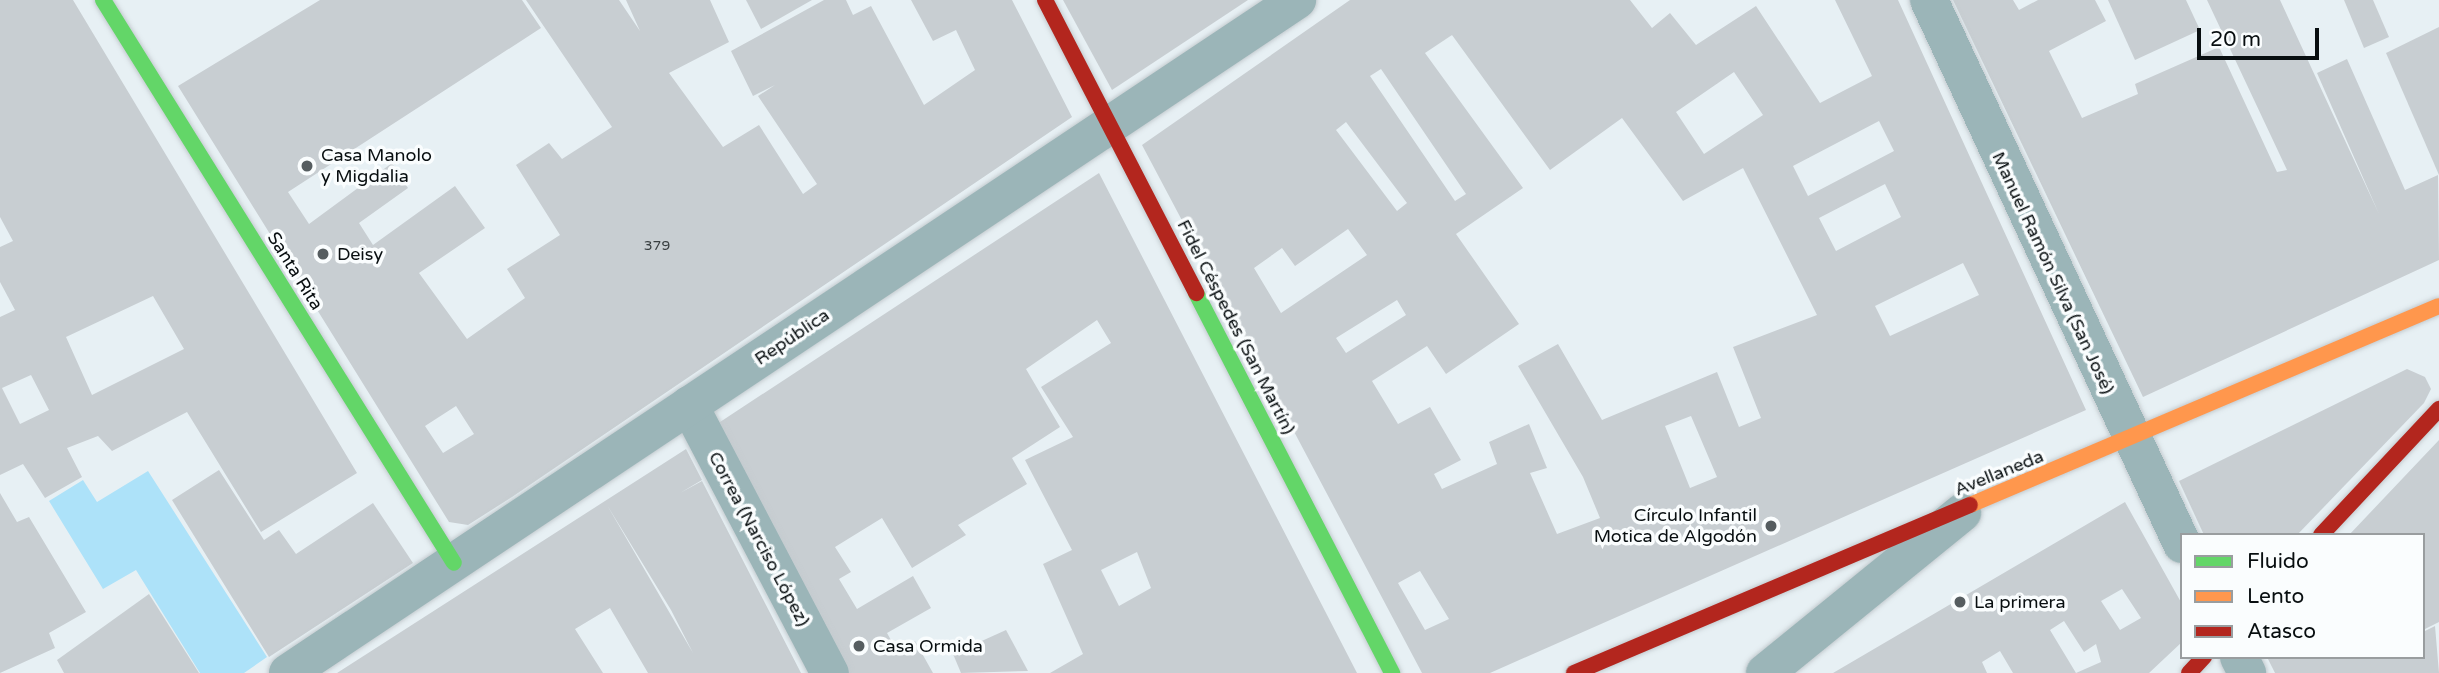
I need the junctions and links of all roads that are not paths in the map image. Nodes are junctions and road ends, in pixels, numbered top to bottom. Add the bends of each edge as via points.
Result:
1 (103, 0) edge
2 (1045, 0) edge
3 (1297, 0) edge
4 (1928, 0) edge
5 (1111, 125) junction
6 (2439, 306) edge
7 (689, 405) junction
8 (2439, 409) edge
9 (2130, 440) junction
10 (1973, 504) junction
11 (2323, 533) edge
12 (2180, 540) edge
13 (454, 563) junction
14 (2202, 659) edge
15 (288, 673) edge
16 (830, 673) edge
17 (1392, 673) edge
18 (1574, 673) edge
19 (1765, 673) edge
20 (2189, 673) edge

1 - 13 street, Santa Rita
2 - 5 street, Fidel Céspedes (San Martín)
3 - 5 street, República
4 - 9 street, Manuel Ramón Silva (San José)
5 - 7 street, República
5 - 17 street, Fidel Céspedes (San Martín)
6 - 9 street, Avellaneda
7 - 13 street, República
7 - 16 street, Correa (Narciso López)
8 - 11 street
9 - 10 street, Avellaneda
9 - 12 street, Manuel Ramón Silva (San José)
10 - 18 street, Avellaneda
10 - 19 street
13 - 15 street, República
14 - 20 street

